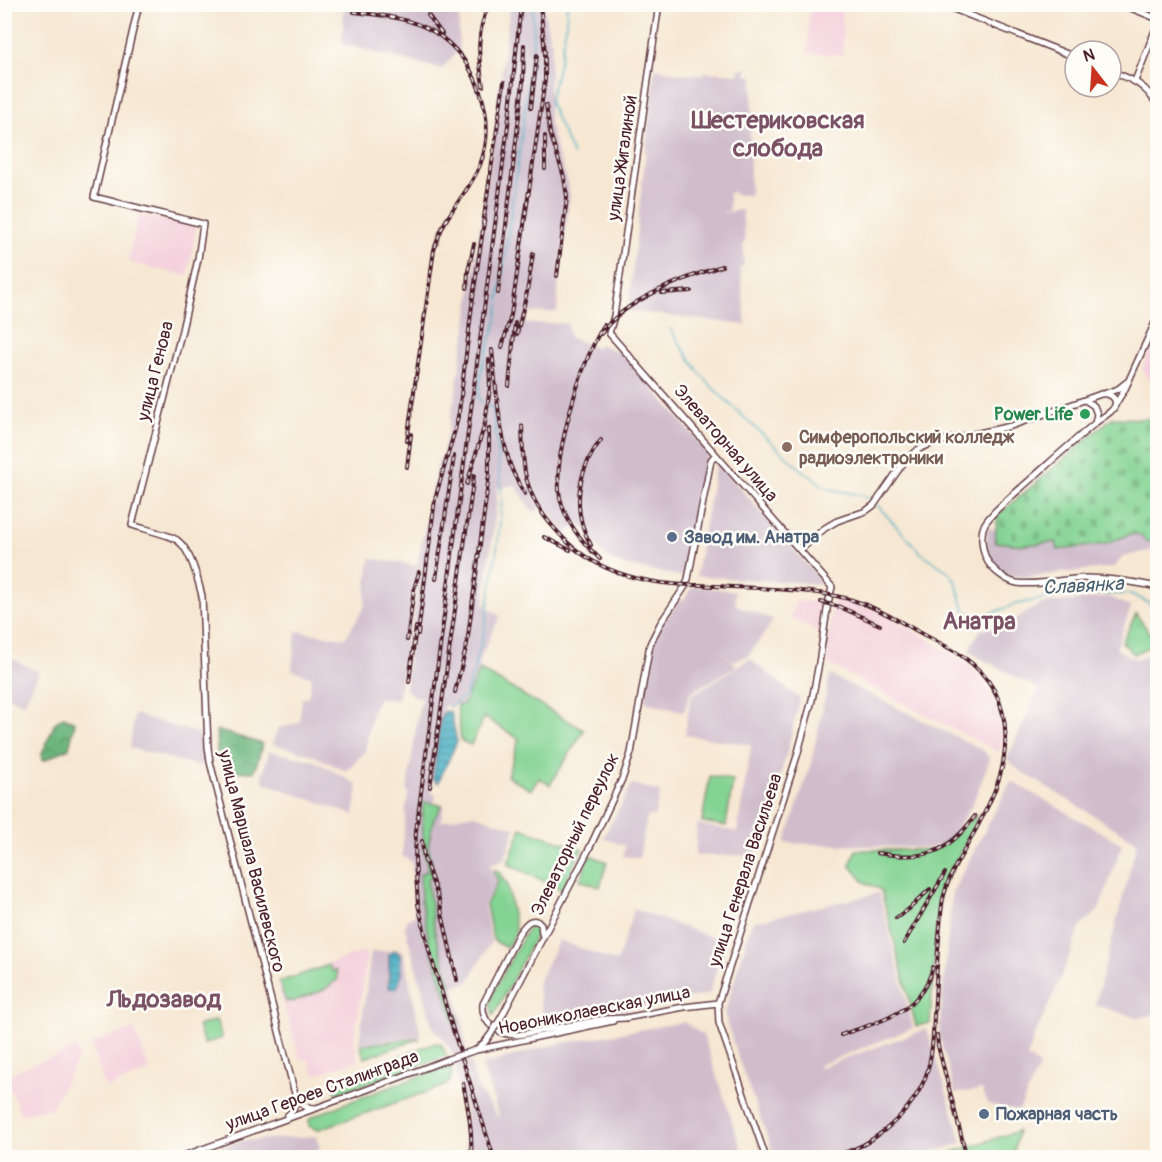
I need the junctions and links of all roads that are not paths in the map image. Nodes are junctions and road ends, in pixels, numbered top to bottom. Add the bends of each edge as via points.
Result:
1 (139, 4) edge
2 (659, 4) edge
3 (941, 4) edge
4 (1121, 4) edge
5 (1158, 21) edge
6 (1063, 52) edge
7 (1123, 76) edge
8 (1135, 81) junction
9 (1158, 106) edge
10 (614, 316) joint
11 (1158, 316) edge
12 (1128, 381) junction
13 (1107, 393) junction
14 (1098, 395) junction
15 (1085, 400) junction
16 (1114, 406) junction
17 (1095, 407) junction
18 (1107, 413) junction
19 (1095, 423) junction
20 (715, 454) junction
21 (175, 539) joint
22 (800, 550) junction
23 (832, 586) joint
24 (1158, 587) edge
25 (542, 937) junction
26 (718, 1002) junction
27 (626, 1018) junction
28 (476, 1050) junction
29 (295, 1094) junction
30 (317, 1108) junction
31 (280, 1120) junction
32 (178, 1158) edge
33 (766, 1158) edge

1 - 21 main road, улица Генова via 94,197 203,224 182,330 132,525
2 - 10 main road, улица Жигалиной
3 - 6 main road
4 - 5 main road
5 - 8 main road
7 - 8 main road
8 - 9 main road
10 - 20 main road, Элеваторная улица via 610,334
11 - 12 main road
12 - 13 main road
12 - 16 main road
13 - 14 main road
13 - 16 main road via 1114,398
14 - 15 main road
14 - 17 main road
15 - 17 main road
15 - 22 main road via 1011,426 933,443 919,450 904,462 867,511 825,528
16 - 18 main road
17 - 18 main road
17 - 19 main road
18 - 19 main road
19 - 24 main road via 984,524 985,555 994,569 1017,583 1083,578
20 - 22 main road, Элеваторная улица
20 - 25 main road, Элеваторный переулок via 686,585 650,644 629,761 589,849
21 - 29 main road, улица Маршала Василевского via 182,544 192,565 202,596 210,762
22 - 23 main road, Элеваторная улица
23 - 26 main road, улица Генерала Васильева via 812,700 797,756
25 - 27 main road via 542,927 535,920 526,923 519,933 483,1004 489,1025 499,1032 518,1035
25 - 28 main road, Элеваторный переулок, bridge via 502,1016
26 - 27 main road, Новониколаевская улица
26 - 33 main road, улица Генерала Васильева via 719,1023
27 - 28 main road, Новониколаевская улица
28 - 30 main road, улица Героев Сталинграда, bridge
29 - 30 main road via 302,1105
29 - 31 main road via 296,1105
30 - 31 main road, улица Героев Сталинграда
31 - 32 main road, улица Героев Сталинграда

